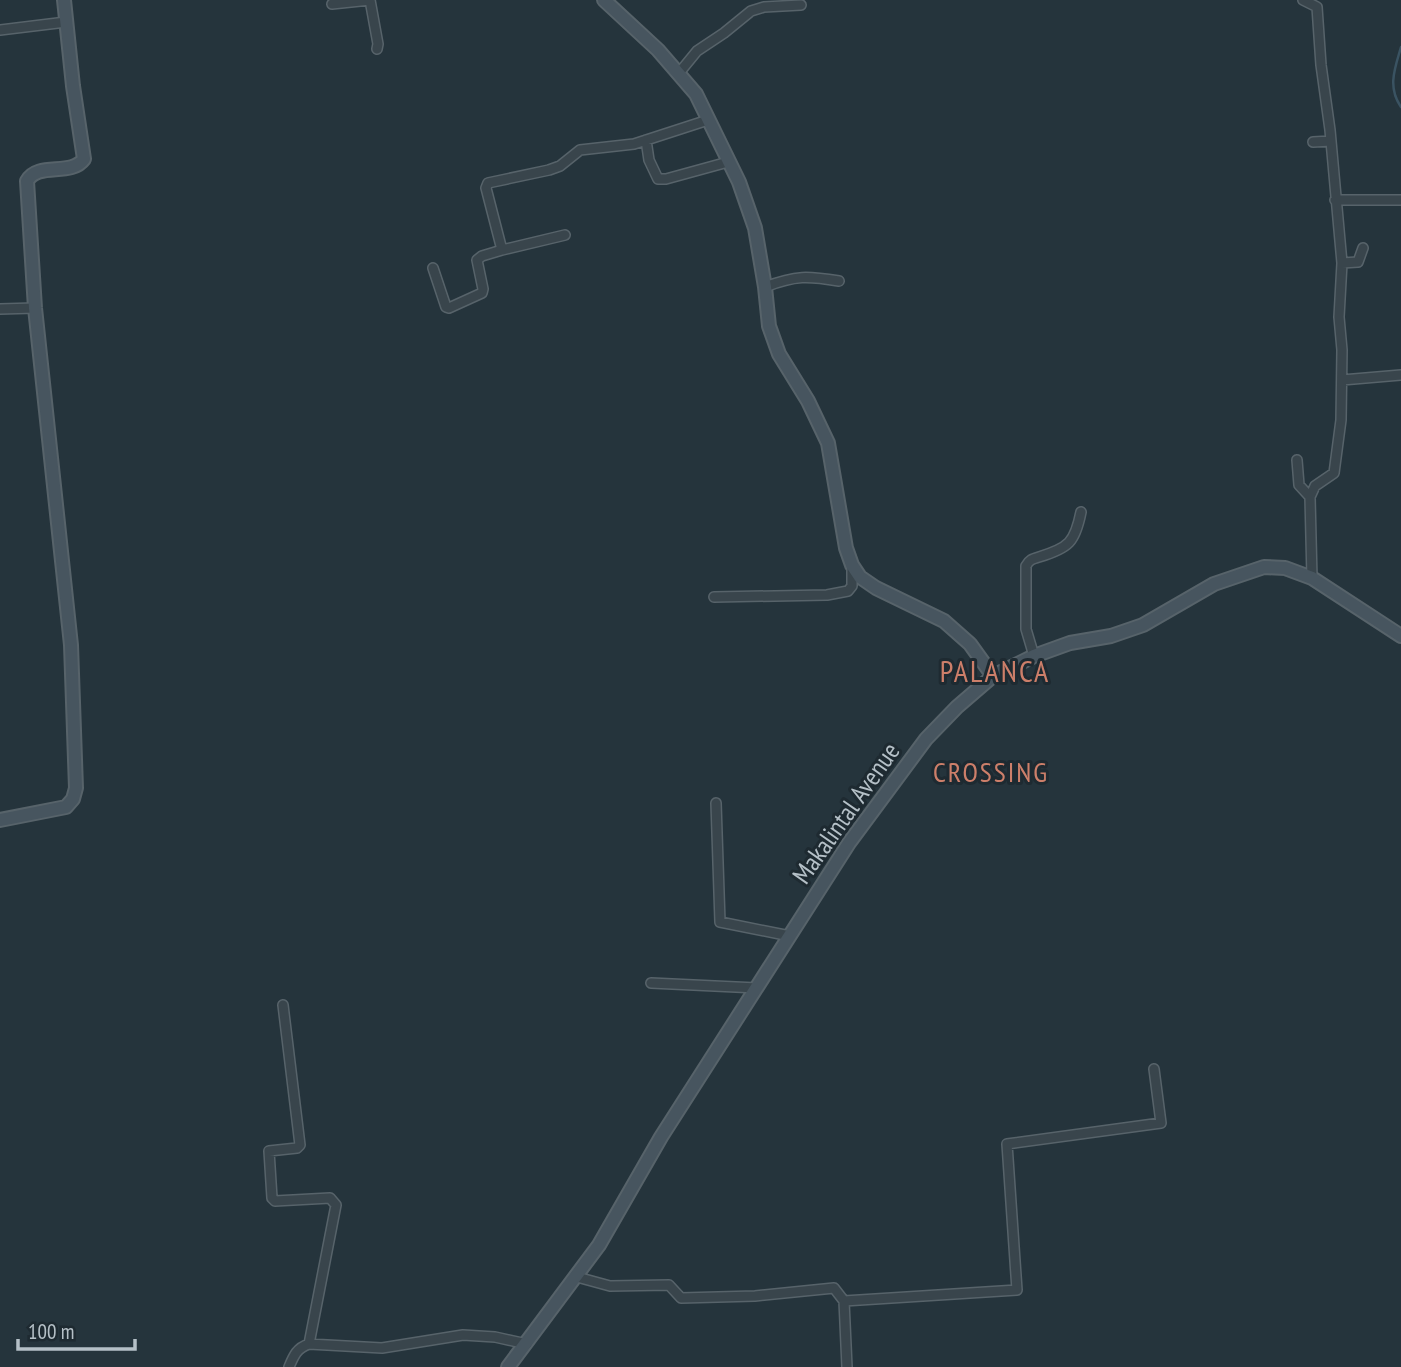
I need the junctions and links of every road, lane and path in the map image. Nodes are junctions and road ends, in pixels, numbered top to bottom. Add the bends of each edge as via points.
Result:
1 (64, 0) edge
2 (370, 0) edge
3 (604, 0) edge
4 (1303, 0) edge
5 (332, 4) dead end
6 (801, 5) dead end
7 (66, 22) junction
8 (0, 30) edge
9 (377, 49) dead end
10 (679, 73) junction
11 (708, 120) junction
12 (646, 140) junction
13 (1331, 141) junction
14 (1313, 142) dead end
15 (728, 162) junction
16 (1335, 200) junction
17 (1401, 200) edge
18 (565, 235) dead end
19 (1363, 248) dead end
20 (502, 250) junction
21 (1342, 263) junction
22 (433, 268) dead end
23 (839, 281) dead end
24 (765, 286) junction
25 (35, 307) junction
26 (0, 309) edge
27 (1401, 375) edge
28 (1342, 380) junction
29 (1297, 460) dead end
30 (1310, 497) junction
31 (1081, 512) dead end
32 (852, 565) junction
33 (1312, 578) junction
34 (714, 597) dead end
35 (1401, 636) edge
36 (1034, 656) junction
37 (993, 676) junction
38 (716, 803) dead end
39 (0, 820) edge
40 (790, 936) junction
41 (651, 983) dead end
42 (757, 988) junction
43 (283, 1005) dead end
44 (1154, 1069) dead end
45 (577, 1277) junction
46 (844, 1301) junction
47 (309, 1344) junction
48 (527, 1344) junction
49 (289, 1367) edge
50 (508, 1367) edge
51 (847, 1367) edge

1 - 7 street
2 - 5 street
2 - 9 street
3 - 10 street
4 - 13 street via 1317,6
6 - 10 street via 751,11 696,51
7 - 8 street
7 - 25 street via 84,159 71,168 38,172 27,181
10 - 11 street
11 - 12 street
11 - 15 street
12 - 15 street via 658,179
12 - 20 street via 580,150 549,170 488,183
13 - 14 street
13 - 16 street
15 - 24 street via 755,228
16 - 17 street
16 - 21 street
18 - 20 street
19 - 21 street via 1358,262
20 - 22 street via 477,260 482,293 449,308
21 - 28 street
23 - 24 street via 807,276
24 - 32 street via 769,326 779,354 828,443
25 - 26 street
25 - 39 street via 71,645 76,788 66,807
27 - 28 street
28 - 30 street via 1336,466 1334,473 1312,489
29 - 30 street via 1298,485
30 - 33 street
31 - 36 street via 1075,538 1063,549 1032,559 1026,566 1026,629
32 - 34 street via 848,591
32 - 37 street via 860,578 876,588 944,621 970,644
33 - 35 street, Makalintal Avenue
33 - 36 street, Makalintal Avenue via 1285,568 1264,567 1214,584 1143,625
36 - 37 street, Makalintal Avenue
37 - 40 street, Makalintal Avenue via 957,707 904,767
38 - 40 street via 720,922
40 - 42 street, Makalintal Avenue
41 - 42 street
42 - 45 street, Makalintal Avenue
43 - 47 street via 300,1145 269,1150 272,1198 330,1198 336,1205
44 - 46 street via 1161,1123 1007,1144 1017,1290
45 - 46 street via 610,1286 669,1286 681,1298 834,1288
45 - 48 street, Makalintal Avenue
46 - 51 street
47 - 48 street via 382,1348 463,1335
47 - 49 street via 300,1347
48 - 50 street, Makalintal Avenue

